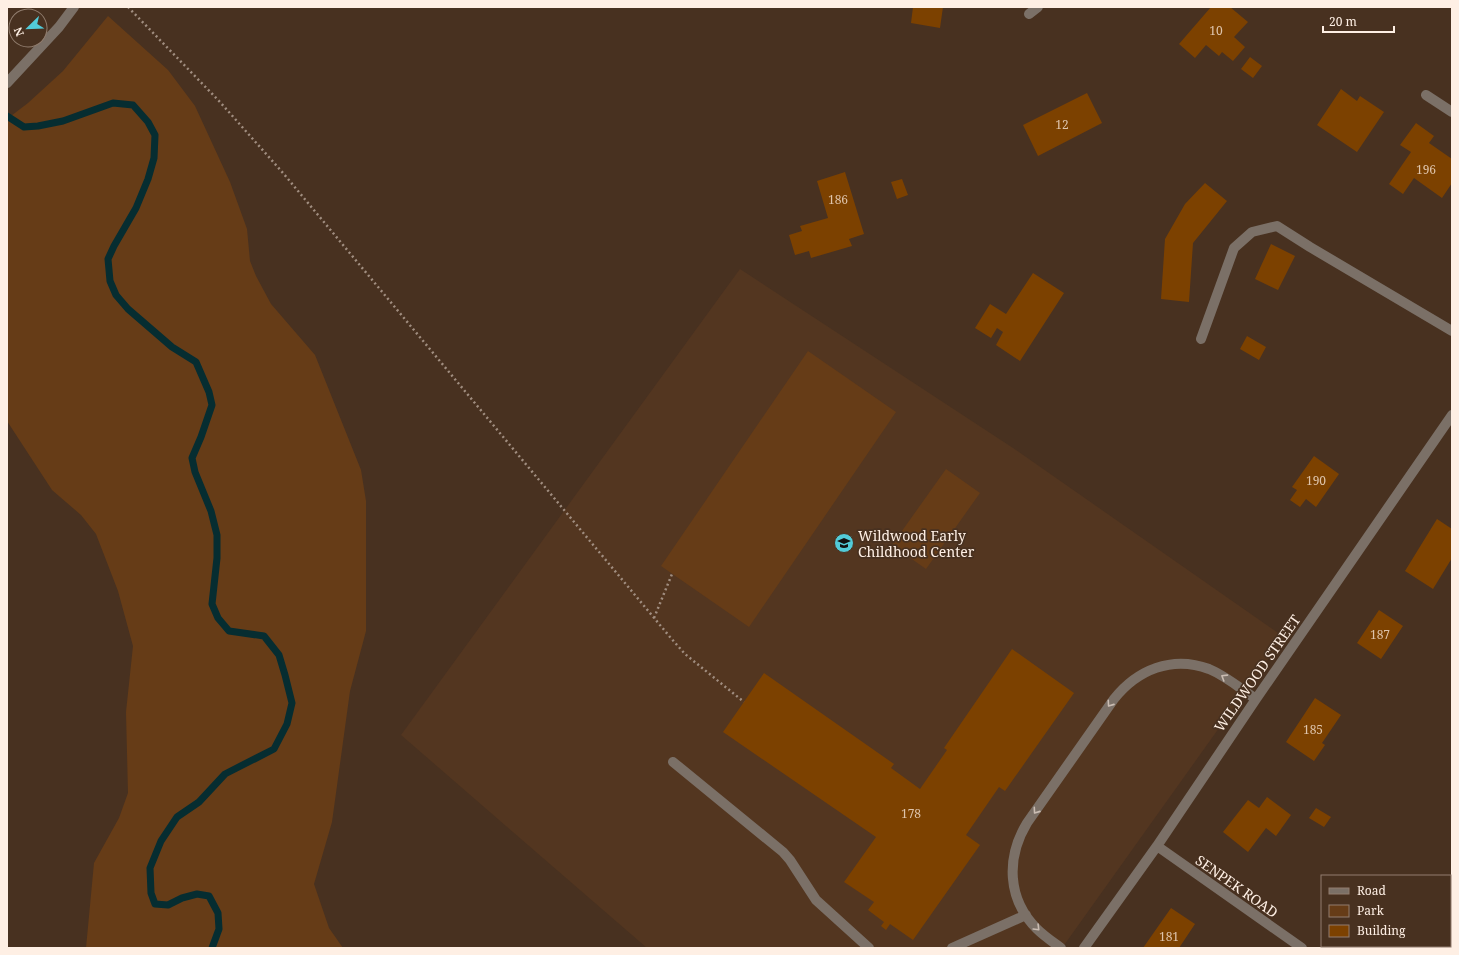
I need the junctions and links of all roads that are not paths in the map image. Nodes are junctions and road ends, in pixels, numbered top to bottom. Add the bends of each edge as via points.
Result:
1 (74, 7) edge
2 (1038, 7) edge
3 (1029, 14) dead end
4 (7, 83) edge
5 (1426, 95) dead end
6 (1452, 112) edge
7 (1452, 331) edge
8 (1201, 339) dead end
9 (1452, 415) edge
10 (1256, 699) junction
11 (673, 762) dead end
12 (1157, 846) junction
13 (1026, 915) junction
14 (868, 948) edge
15 (952, 948) edge
16 (1061, 948) edge
17 (1084, 948) edge
18 (1302, 948) edge

1 - 4 street
2 - 3 street
5 - 6 street
7 - 8 street via 1277,226 1252,232 1234,248
9 - 10 street, WILDWOOD STREET
10 - 12 street, WILDWOOD STREET
10 -> 13 street via 1209,669 1188,664 1156,668 1128,683 1114,699 1017,841 1012,862 1013,883
11 - 14 street via 783,852 816,900
12 - 17 street, WILDWOOD STREET
12 - 18 street, SENPEK ROAD
13 - 15 street
13 -> 16 street via 1037,929

